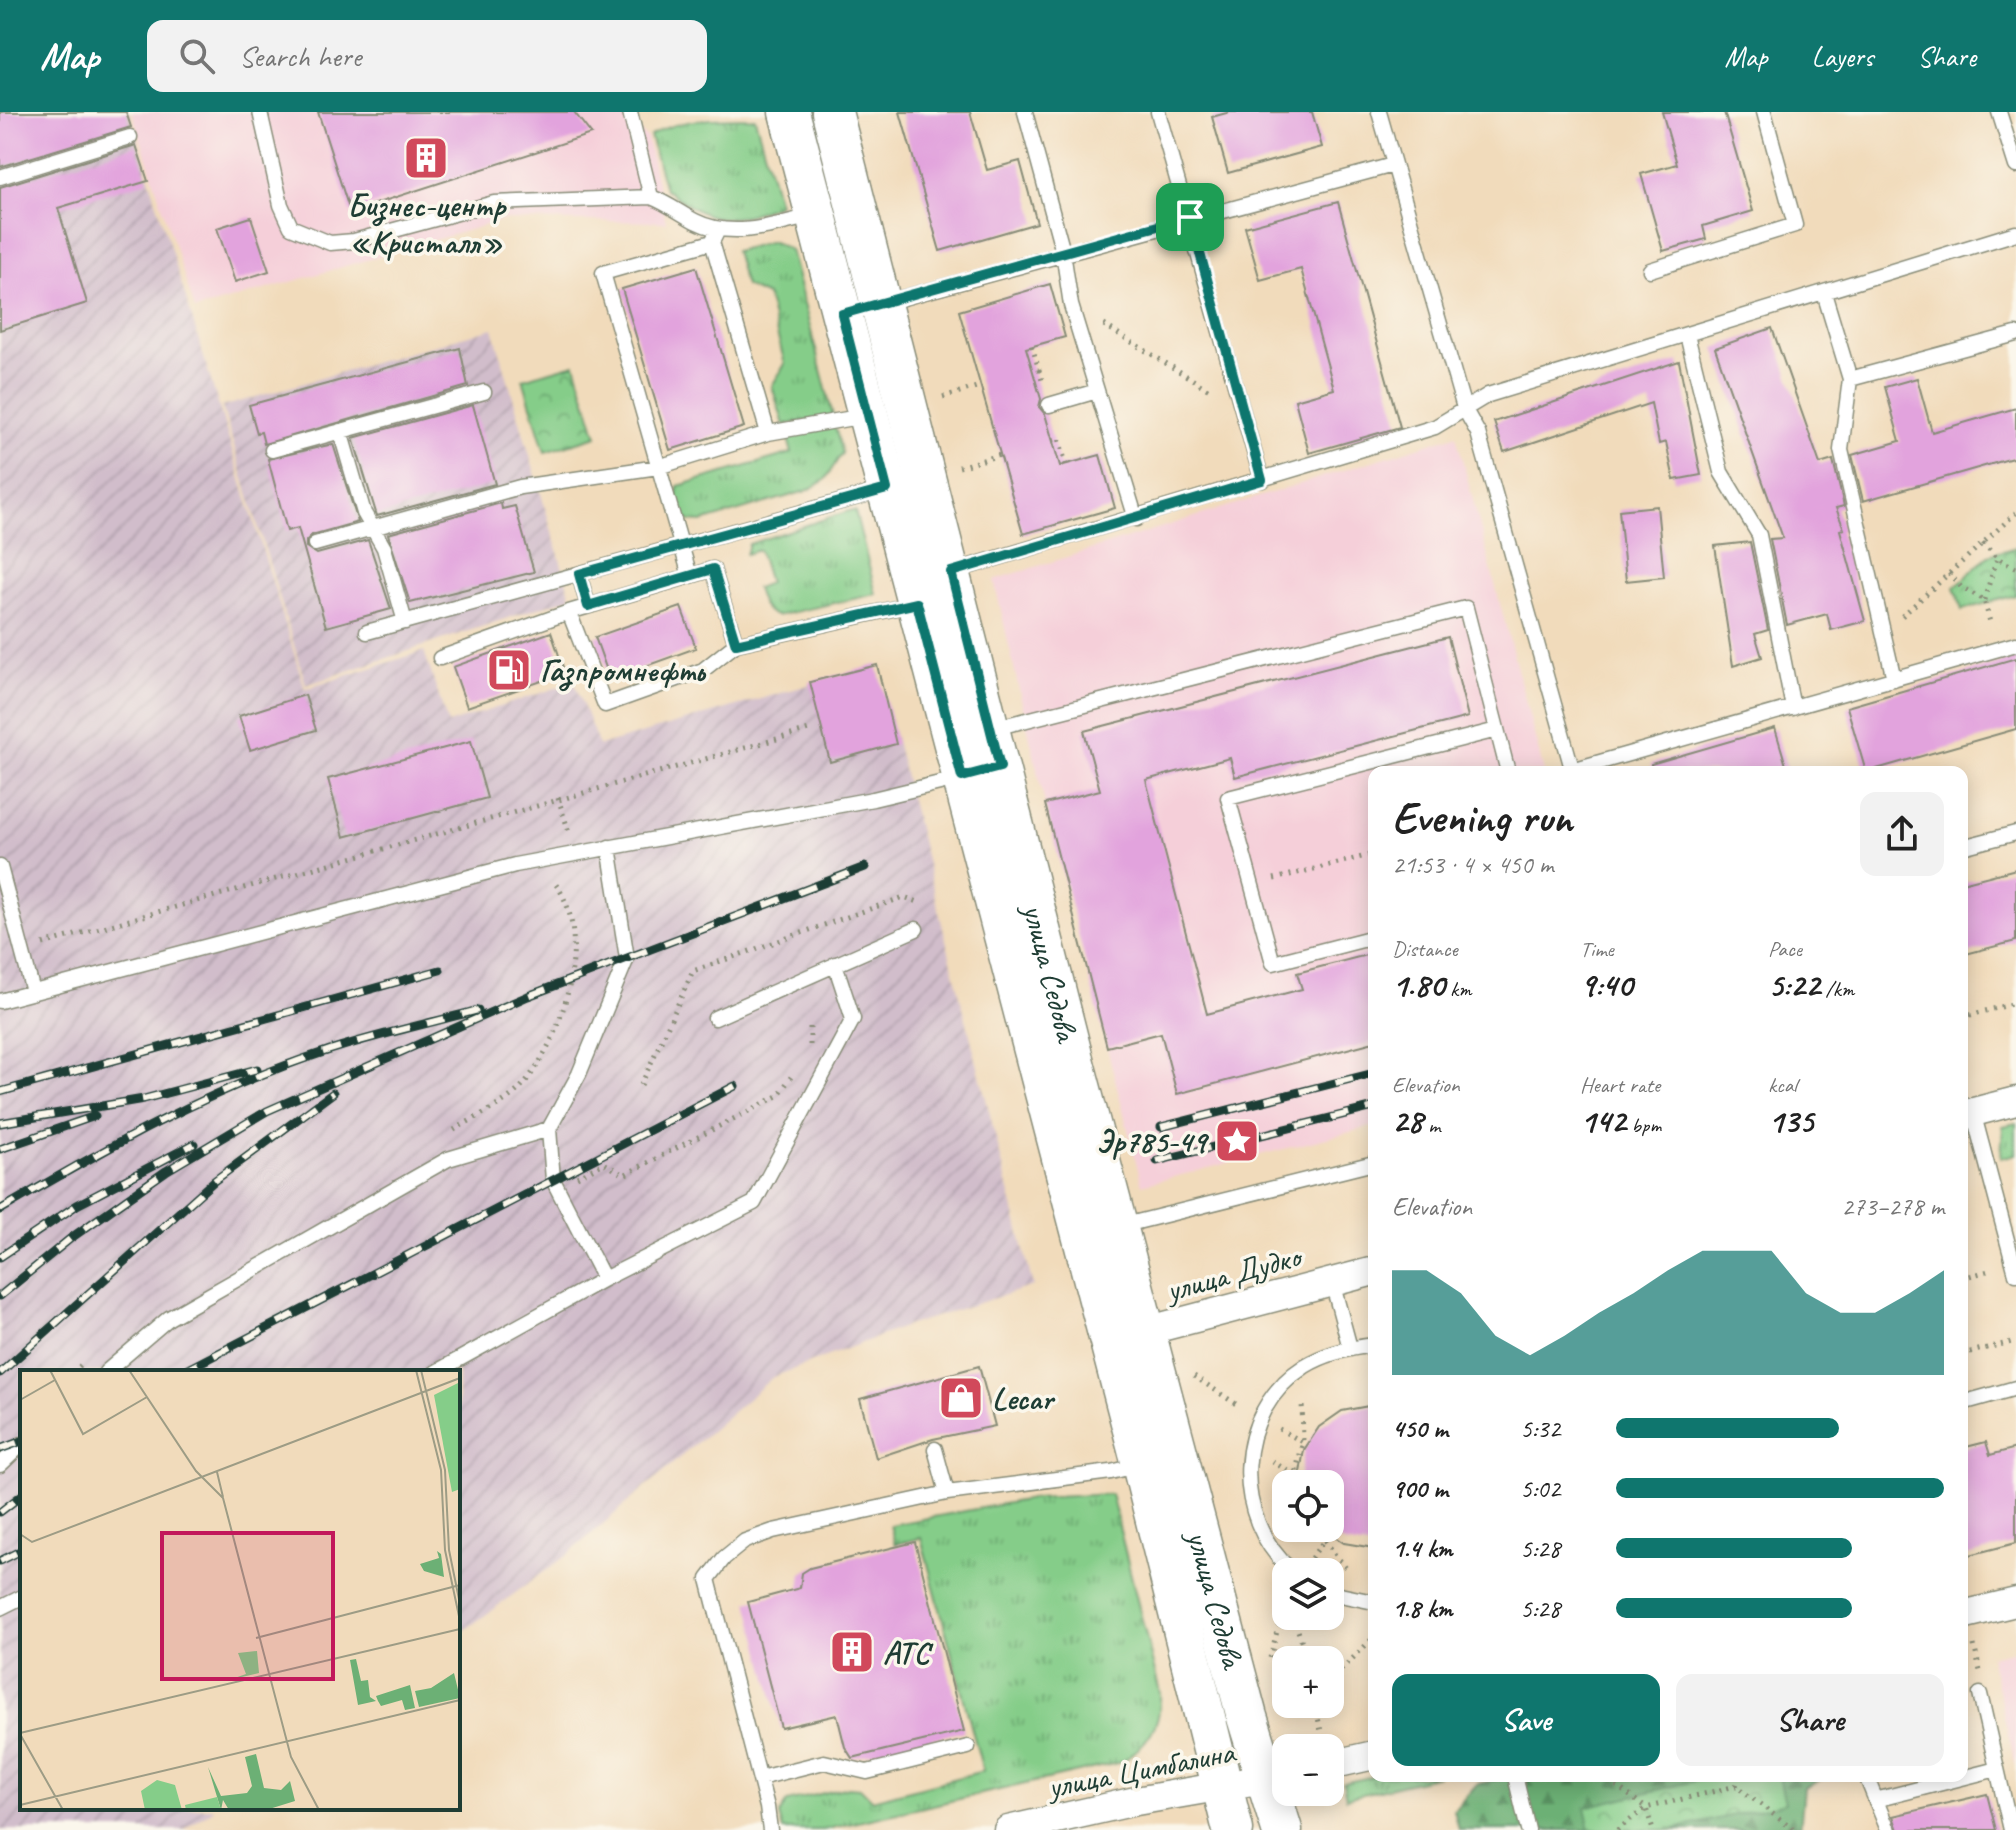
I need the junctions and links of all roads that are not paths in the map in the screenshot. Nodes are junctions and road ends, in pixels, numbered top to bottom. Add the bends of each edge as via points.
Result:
1 (260, 112) edge
2 (630, 112) edge
3 (789, 112) edge
4 (832, 112) edge
5 (1025, 112) edge
6 (1158, 112) edge
7 (1379, 112) edge
8 (1764, 112) edge
9 (1999, 112) edge
10 (130, 137) dead end
11 (1393, 165) junction
12 (2016, 166) edge
13 (0, 177) edge
14 (651, 197) junction
15 (836, 209) junction
16 (1190, 217) junction
17 (2016, 233) edge
18 (715, 235) junction
19 (1063, 252) junction
20 (1650, 270) dead end
21 (1824, 293) junction
22 (862, 309) junction
23 (2016, 334) edge
24 (1687, 335) junction
25 (1850, 379) junction
26 (1097, 391) junction
27 (484, 392) dead end
28 (1049, 405) dead end
29 (1464, 408) junction
30 (869, 415) junction
31 (340, 431) junction
32 (768, 433) junction
33 (272, 450) dead end
34 (658, 467) junction
35 (1262, 480) junction
36 (887, 489) junction
37 (1136, 519) junction
38 (373, 528) junction
39 (315, 544) dead end
40 (681, 546) junction
41 (951, 572) junction
42 (579, 574) junction
43 (690, 576) junction
44 (917, 603) junction
45 (588, 606) junction
46 (569, 612) junction
47 (405, 622) junction
48 (367, 632) dead end
49 (736, 644) junction
50 (2016, 644) edge
51 (440, 658) dead end
52 (1894, 679) junction
53 (1793, 708) junction
54 (1497, 730) junction
55 (972, 734) junction
56 (1506, 766) edge
57 (1571, 766) edge
58 (1590, 766) edge
59 (981, 772) junction
60 (2016, 833) edge
61 (1968, 845) edge
62 (609, 847) junction
63 (0, 867) edge
64 (916, 929) road end
65 (1368, 939) edge
66 (835, 964) junction
67 (33, 992) junction
68 (0, 1001) edge
69 (715, 1018) dead end
70 (2016, 1101) edge
71 (1968, 1114) edge
72 (549, 1129) junction
73 (1368, 1164) edge
74 (1117, 1227) junction
75 (1368, 1273) edge
76 (2016, 1274) edge
77 (604, 1279) junction
78 (1332, 1282) junction
79 (1128, 1336) junction
80 (1368, 1346) edge
81 (1350, 1348) junction
82 (108, 1370) edge
83 (440, 1370) edge
84 (2016, 1388) edge
85 (1968, 1401) edge
86 (20, 1446) edge
87 (935, 1449) dead end
88 (1142, 1464) junction
89 (0, 1465) edge
90 (947, 1493) junction
91 (1278, 1558) edge
92 (1344, 1596) edge
93 (20, 1598) edge
94 (1368, 1601) edge
95 (2016, 1602) edge
96 (0, 1608) edge
97 (1968, 1614) edge
98 (1980, 1694) dead end
99 (968, 1747) dead end
100 (1344, 1755) edge
101 (1368, 1755) edge
102 (1272, 1766) edge
103 (1997, 1769) junction
104 (1968, 1776) edge
105 (760, 1778) junction
106 (1272, 1779) edge
107 (1516, 1782) edge
108 (1868, 1782) edge
109 (1946, 1782) edge
110 (1222, 1786) junction
111 (1875, 1800) junction
112 (1279, 1806) edge
113 (770, 1830) edge
114 (1008, 1830) edge
115 (1233, 1830) edge
116 (1282, 1830) edge
117 (1528, 1830) edge
118 (1888, 1830) edge
119 (2011, 1830) edge

1 - 14 lane via 291,227 330,243 494,203
2 - 14 lane
3 - 15 main road, улица Седова
4 - 15 main road, улица Седова
5 - 19 lane
6 - 16 lane
7 - 11 lane
8 - 20 lane via 1795,225
9 - 12 lane
10 - 13 lane
11 - 16 lane
11 - 29 lane
14 - 18 lane via 674,206
15 - 18 lane
15 - 22 main road, улица Седова
16 - 19 lane
16 - 35 lane
17 - 21 lane
18 - 32 lane
18 - 34 lane via 603,273
19 - 22 lane
19 - 26 lane via 1071,305
21 - 24 lane
21 - 25 lane
22 - 30 main road, улица Седова
22 - 41 main road, улица Седова
23 - 25 lane
24 - 29 lane via 1488,395
24 - 53 lane via 1721,472 1759,535
25 - 52 lane via 1841,450
26 - 28 lane
26 - 37 lane
27 - 31 lane
29 - 35 lane via 1435,427
29 - 57 lane via 1478,433
30 - 32 lane
30 - 36 main road, улица Седова
31 - 33 lane
31 - 38 lane
32 - 34 lane
34 - 38 lane via 520,487
34 - 40 lane
35 - 37 lane
36 - 40 lane
36 - 44 main road, улица Седова
37 - 41 lane
38 - 39 lane
38 - 47 lane
40 - 42 lane
40 - 43 lane
41 - 55 main road, улица Седова
42 - 45 lane
42 - 47 lane
43 - 45 lane
43 - 49 lane via 713,569
44 - 49 lane
44 - 55 main road, улица Седова
45 - 46 lane
46 - 49 lane via 605,705 703,670
46 - 51 lane
47 - 48 lane
50 - 52 lane
52 - 53 lane
53 - 58 lane
54 - 55 lane via 1466,608
54 - 56 lane
54 - 65 lane via 1228,798 1273,963
55 - 59 main road, улица Седова
59 - 62 lane via 873,799
59 - 74 main road, улица Седова
59 - 79 main road, улица Седова
60 - 61 lane
62 - 67 lane via 515,865
62 - 72 lane via 627,958 579,1074
63 - 67 lane
64 - 66 lane
66 - 69 lane
66 - 77 lane via 853,1019 754,1203
67 - 68 lane
70 - 71 street
71 - 76 lane
72 - 77 lane via 557,1187
72 - 82 lane via 448,1159 169,1318
73 - 74 lane
74 - 79 main road, улица Седова
75 - 78 street, улица Дудко
77 - 83 lane
78 - 79 street, улица Дудко
78 - 81 lane
79 - 88 main road, улица Седова
79 - 102 main road, улица Седова
80 - 81 lane
81 - 91 lane via 1302,1368 1273,1395 1259,1419 1247,1482 1255,1521
84 - 85 lane
86 - 89 lane
87 - 90 lane
88 - 90 lane
88 - 110 main road, улица Седова
90 - 105 lane via 745,1541 708,1579
92 - 94 lane
93 - 96 lane
95 - 97 street
98 - 103 lane
99 - 105 lane via 867,1772 824,1762
100 - 101 street
103 - 104 lane
103 - 119 lane
105 - 113 lane
106 - 110 street, улица Цимбалина
107 - 117 lane
108 - 111 lane
109 - 111 lane
110 - 114 street, улица Цимбалина
110 - 115 main road, улица Седова
111 - 118 lane
112 - 116 main road, улица Седова

